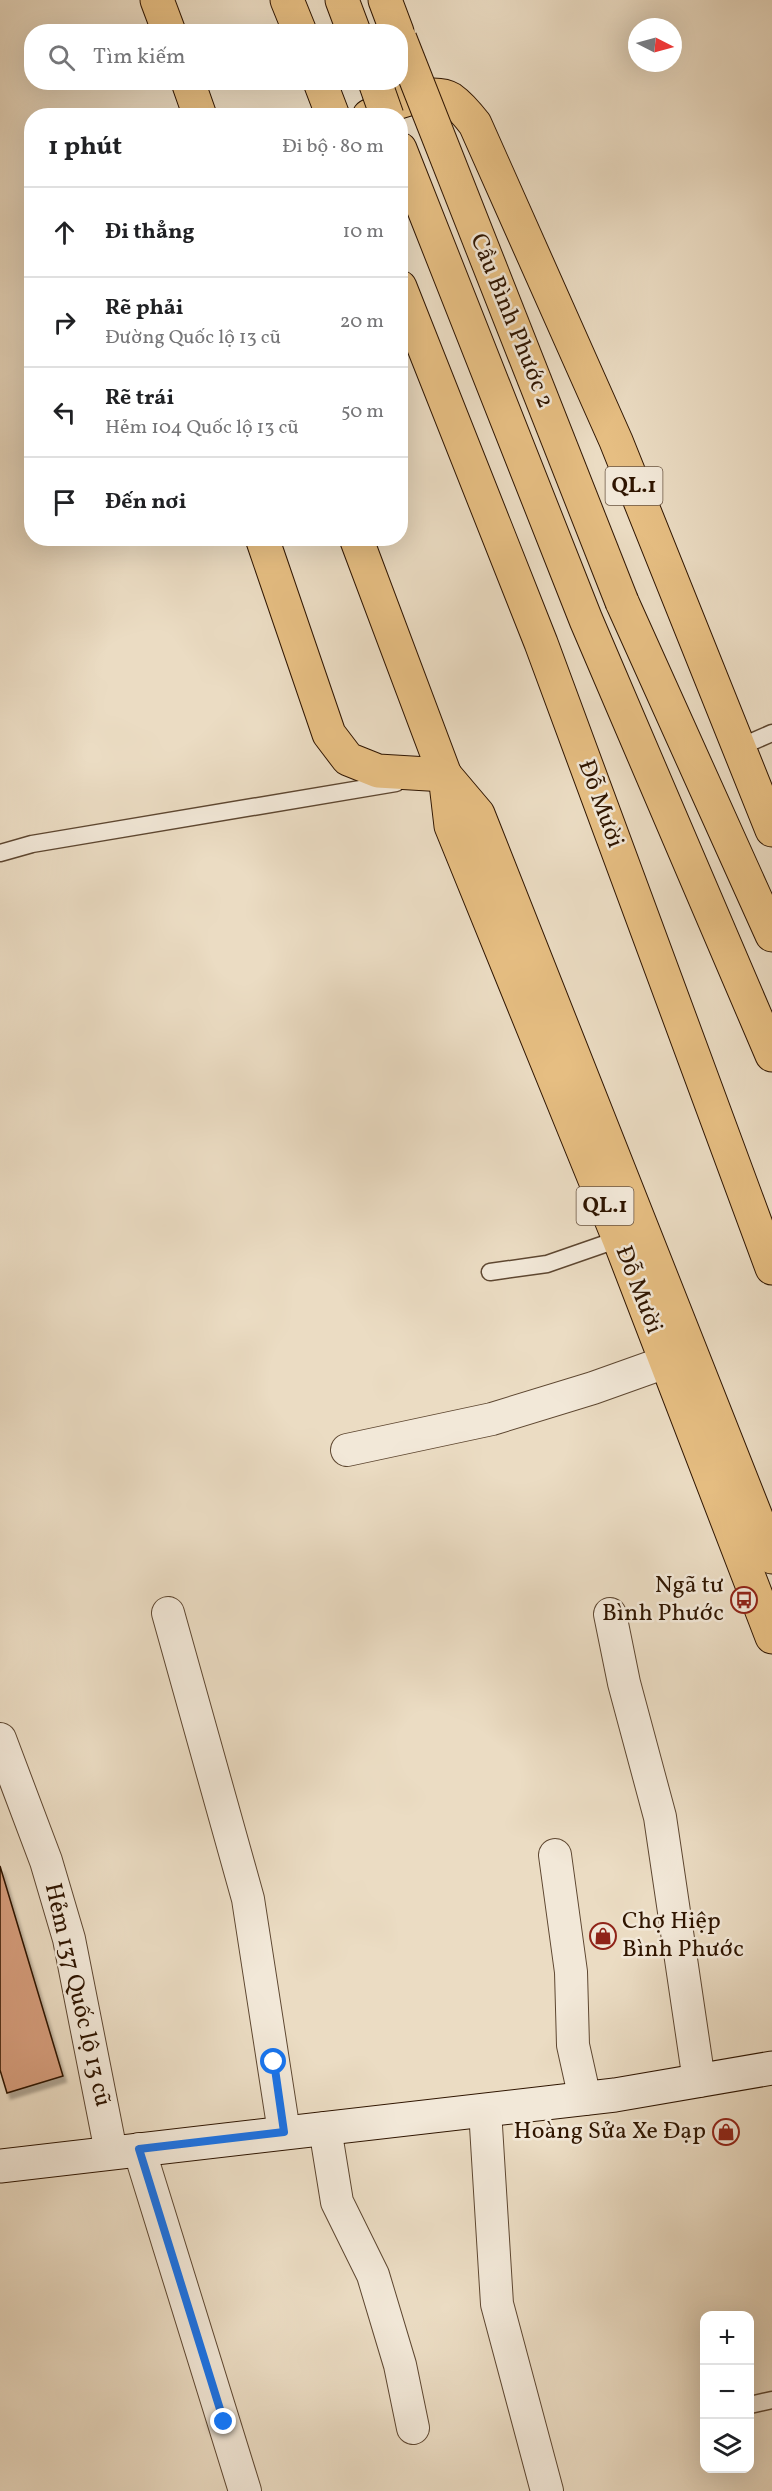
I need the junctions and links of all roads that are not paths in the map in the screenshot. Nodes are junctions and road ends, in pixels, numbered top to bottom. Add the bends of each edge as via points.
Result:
1 (157, 0) edge
2 (288, 0) edge
3 (342, 0) edge
4 (385, 0) edge
5 (166, 24) edge
6 (297, 24) edge
7 (351, 24) edge
8 (395, 24) edge
9 (408, 59) edge
10 (191, 90) edge
11 (323, 90) edge
12 (378, 90) edge
13 (197, 108) edge
14 (330, 108) edge
15 (381, 108) edge
16 (384, 108) edge
17 (408, 168) edge
18 (408, 306) edge
19 (265, 546) edge
20 (359, 546) edge
21 (772, 733) edge
22 (740, 747) junction
23 (445, 775) junction
24 (772, 830) edge
25 (0, 853) edge
26 (772, 935) edge
27 (772, 1055) edge
28 (619, 1239) junction
29 (772, 1268) edge
30 (490, 1272) dead end
31 (666, 1362) junction
32 (347, 1450) dead end
33 (772, 1557) edge
34 (168, 1613) dead end
35 (610, 1614) dead end
36 (772, 1637) edge
37 (0, 1739) edge
38 (555, 1855) dead end
39 (772, 2068) edge
40 (699, 2081) junction
41 (585, 2098) junction
42 (485, 2110) junction
43 (325, 2128) junction
44 (284, 2132) junction
45 (125, 2150) junction
46 (0, 2166) edge
47 (772, 2400) edge
48 (754, 2404) edge
49 (413, 2428) dead end
50 (245, 2491) edge
51 (547, 2491) edge

1 - 5 highway
2 - 6 highway
3 - 7 highway
4 - 8 highway
9 - 26 highway, Cầu Bình Phước 2 / QL.1, bridge via 622,602
10 - 13 highway
11 - 14 highway
12 - 16 highway, bridge
15 - 22 highway, QL.1 via 410,99 449,98 463,109 486,146 616,441
17 - 27 highway, Cầu Bình Phước 2 via 586,620
18 - 29 highway, Đỗ Mười via 541,643
19 - 23 highway via 329,734 348,759 378,771
20 - 23 highway, Đỗ Mười / QL.1
21 - 22 lane
22 - 24 highway, QL.1
23 - 25 lane via 32,844
23 - 28 highway, Đỗ Mười / QL.1 via 451,826
23 - 33 highway, Đỗ Mười / QL.1 via 478,814
28 - 30 lane via 547,1264
28 - 31 highway, Đỗ Mười / QL.1
31 - 32 street via 492,1419
31 - 36 highway, Đỗ Mười / QL.1
34 - 44 street via 248,1899
35 - 40 street via 660,1817
37 - 45 street, Hẻm 137 Quốc lộ 13 cũ via 69,1939
38 - 41 street via 571,1972 573,2045
39 - 40 street
40 - 41 street
41 - 42 street
42 - 43 street
42 - 51 street via 497,2304
43 - 44 street
43 - 49 street via 337,2202 373,2275 400,2365
44 - 45 street
45 - 46 street
45 - 50 street, Hẻm 137 Quốc lộ 13 cũ
47 - 48 lane

